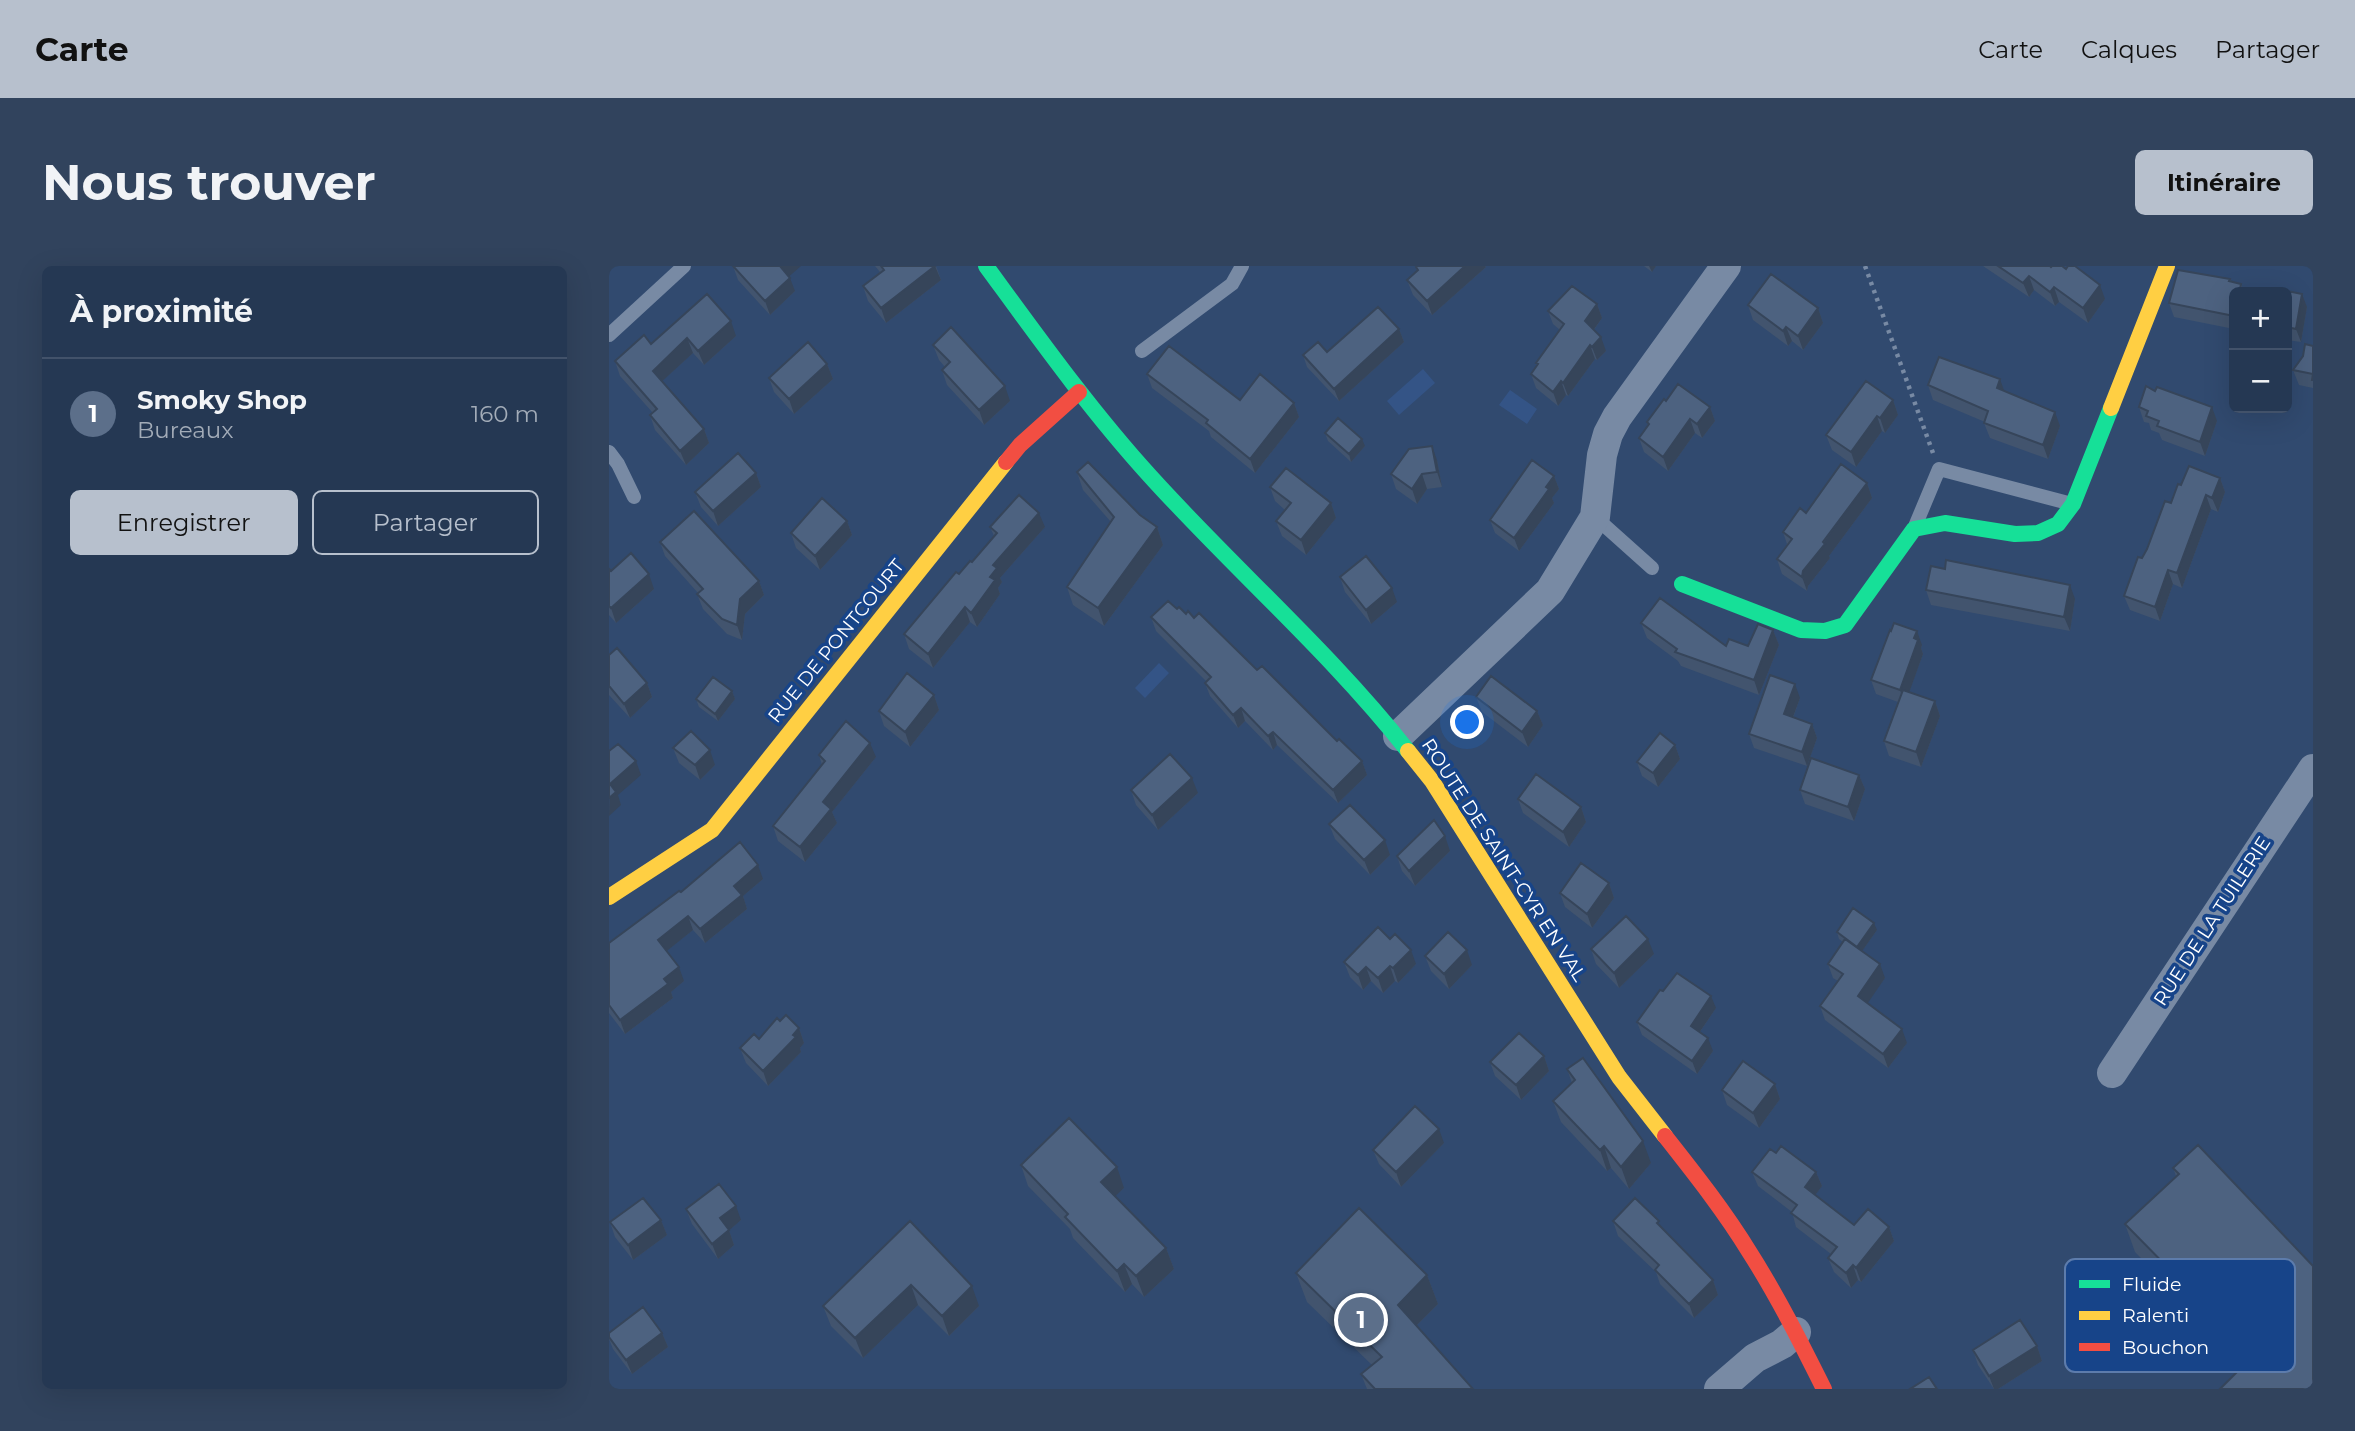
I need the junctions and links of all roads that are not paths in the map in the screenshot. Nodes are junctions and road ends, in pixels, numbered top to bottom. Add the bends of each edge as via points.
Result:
1 (684, 266) edge
2 (986, 266) edge
3 (1242, 266) edge
4 (1726, 266) edge
5 (2167, 266) edge
6 (609, 335) edge
7 (1142, 351) dead end
8 (1079, 392) junction
9 (609, 452) edge
10 (634, 496) dead end
11 (2073, 504) junction
12 (1595, 517) junction
13 (1914, 529) junction
14 (1652, 568) dead end
15 (1682, 583) dead end
16 (1398, 736) junction
17 (2313, 769) edge
18 (609, 897) edge
19 (2112, 1073) dead end
20 (1796, 1332) junction
21 (1719, 1389) edge
22 (1824, 1389) edge

1 - 6 lane
2 - 8 street, ROUTE DE SAINT-CYR EN VAL
3 - 7 lane via 1232,284
4 - 12 street via 1608,434
5 - 11 street
8 - 16 street, ROUTE DE SAINT-CYR EN VAL via 1175,503
8 - 18 street, RUE DE PONTCOURT via 1020,445 712,830
9 - 10 lane
11 - 13 street via 2058,524 2038,533 1945,523
11 - 13 lane via 1939,468
12 - 14 lane
12 - 16 street via 1550,590
13 - 15 street via 1845,625 1825,631 1801,630
16 - 20 street, ROUTE DE SAINT-CYR EN VAL via 1432,781 1619,1077 1750,1252
17 - 19 street, RUE DE LA TUILERIE
20 - 21 street
20 - 22 street, ROUTE DE SAINT-CYR EN VAL

